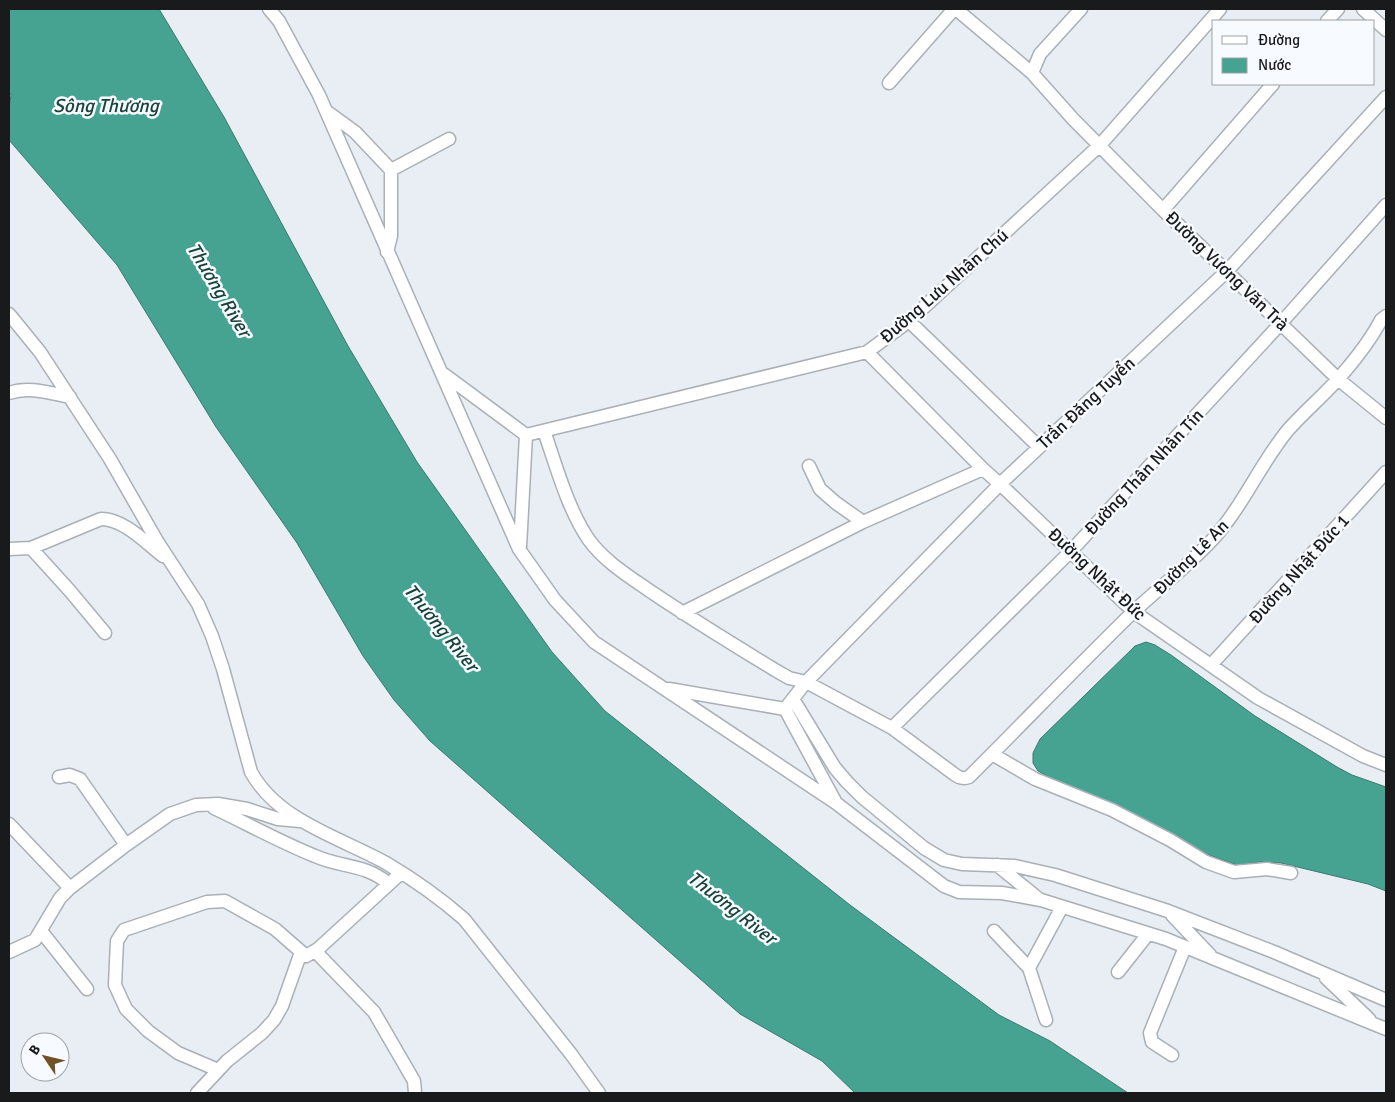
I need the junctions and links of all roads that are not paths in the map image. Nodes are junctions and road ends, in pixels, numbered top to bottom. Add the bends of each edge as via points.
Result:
1 (268, 9) edge
2 (955, 9) edge
3 (1081, 9) edge
4 (1220, 9) edge
5 (1338, 9) edge
6 (1363, 9) edge
7 (1328, 20) edge
8 (1386, 30) edge
9 (1032, 73) junction
10 (889, 83) dead end
11 (1272, 85) edge
12 (1386, 97) edge
13 (327, 112) junction
14 (449, 139) dead end
15 (1100, 145) junction
16 (391, 170) junction
17 (1386, 205) edge
18 (1163, 210) junction
19 (387, 252) junction
20 (1227, 271) junction
21 (9, 314) edge
22 (1386, 316) edge
23 (909, 321) junction
24 (1281, 324) junction
25 (867, 352) junction
26 (444, 374) junction
27 (1338, 379) junction
28 (9, 393) edge
29 (70, 397) junction
30 (1386, 418) edge
31 (544, 431) junction
32 (526, 435) junction
33 (1039, 447) junction
34 (809, 466) dead end
35 (983, 469) junction
36 (1386, 472) edge
37 (1000, 484) junction
38 (862, 522) junction
39 (31, 548) junction
40 (9, 549) edge
41 (519, 549) junction
42 (1071, 551) junction
43 (172, 564) junction
44 (682, 612) junction
45 (1134, 612) junction
46 (105, 633) dead end
47 (1211, 666) junction
48 (806, 682) junction
49 (662, 688) junction
50 (789, 704) junction
51 (892, 728) junction
52 (992, 754) junction
53 (1386, 765) edge
54 (58, 777) dead end
55 (836, 803) junction
56 (208, 804) junction
57 (305, 822) junction
58 (9, 824) edge
59 (126, 845) junction
60 (997, 865) junction
61 (402, 873) junction
62 (1291, 873) dead end
63 (389, 884) junction
64 (70, 888) junction
65 (1041, 900) junction
66 (1062, 907) junction
67 (1168, 911) junction
68 (41, 931) junction
69 (994, 931) dead end
70 (1148, 934) junction
71 (1185, 947) junction
72 (315, 951) junction
73 (9, 952) edge
74 (301, 952) junction
75 (1214, 958) junction
76 (1029, 968) junction
77 (1118, 972) dead end
78 (1319, 972) junction
79 (87, 989) dead end
80 (1386, 1000) edge
81 (1046, 1020) dead end
82 (1380, 1026) edge
83 (1172, 1056) dead end
84 (218, 1070) junction
85 (197, 1093) edge
86 (415, 1093) edge
87 (599, 1093) edge

1 - 13 street via 279,22
2 - 9 street, Đường Vương Văn Trà
2 - 10 street
3 - 9 street via 1040,54
4 - 15 street, Đường Lưu Nhân Chú
5 - 7 street
6 - 8 street
9 - 15 street, Đường Vương Văn Trà
11 - 18 street
12 - 20 street, Trần Đăng Tuyển
13 - 16 street via 355,132
13 - 19 street
14 - 16 street
15 - 18 street, Đường Vương Văn Trà
15 - 23 street, Đường Lưu Nhân Chú
16 - 19 street via 391,236
17 - 24 street, Đường Thân Nhân Tín
18 - 20 street, Đường Vương Văn Trà
19 - 26 street
20 - 24 street, Đường Vương Văn Trà
20 - 33 street, Trần Đăng Tuyển
21 - 29 street
22 - 27 street, Đường Lê An
23 - 25 street, Đường Lưu Nhân Chú
23 - 33 street
24 - 27 street, Đường Vương Văn Trà
24 - 42 street, Đường Thân Nhân Tín
25 - 31 street, Đường Lưu Nhân Chú
25 - 35 street, Đường Nhật Đức
26 - 32 street
26 - 41 street
27 - 30 street, Đường Vương Văn Trà
27 - 45 street, Đường Lê An via 1289,429 1265,460 1246,496 1213,539
28 - 29 street via 20,389
29 - 43 street
31 - 32 street, Đường Lưu Nhân Chú
31 - 44 street via 563,486 589,540 615,567
32 - 41 street
33 - 37 street, Trần Đăng Tuyển
34 - 38 street via 820,489
35 - 37 street, Đường Nhật Đức
35 - 38 street
36 - 47 street, Đường Nhật Đức 1
37 - 42 street, Đường Nhật Đức
37 - 48 street, Trần Đăng Tuyển
38 - 44 street
39 - 40 street
39 - 43 street via 101,519 110,519
39 - 46 street
41 - 49 street via 554,600 594,642
42 - 45 street, Đường Nhật Đức
42 - 51 street, Đường Thân Nhân Tín
43 - 57 street via 198,604 212,636 251,772 270,798
44 - 48 street via 775,670
45 - 47 street, Đường Nhật Đức
45 - 52 street, Đường Lê An
47 - 53 street, Đường Nhật Đức via 1258,698 1331,740
48 - 50 street, Trần Đăng Tuyển
48 - 51 street
49 - 50 street
49 - 55 street
50 - 55 street
50 - 60 street via 847,782 924,848 944,860
51 - 52 street, Đường Lê An via 958,777 969,777
52 - 62 street via 1035,779 1112,810 1214,866 1234,872 1267,869
54 - 59 street via 70,774 80,779
55 - 65 street via 944,886 959,892 1002,893
56 - 57 street
56 - 59 street via 170,814
56 - 63 street via 327,861 371,871
57 - 61 street
58 - 64 street
59 - 64 street
60 - 65 street
60 - 67 street via 1055,875
61 - 63 street
61 - 87 street via 464,919
63 - 72 street
64 - 68 street via 60,898
65 - 66 street
66 - 70 street
66 - 76 street
67 - 75 street
67 - 78 street
68 - 73 street via 35,940
68 - 79 street
69 - 76 street
70 - 71 street
70 - 77 street
71 - 75 street
71 - 83 street via 1150,1033 1152,1042
72 - 74 street via 306,956
72 - 86 street via 374,1012 414,1081
74 - 84 street via 274,1020
74 - 84 street via 275,929 225,901 207,902 124,930 117,941 115,984 126,1009 148,1031 178,1053
75 - 82 street
76 - 81 street
78 - 80 street
78 - 82 street
84 - 85 street

